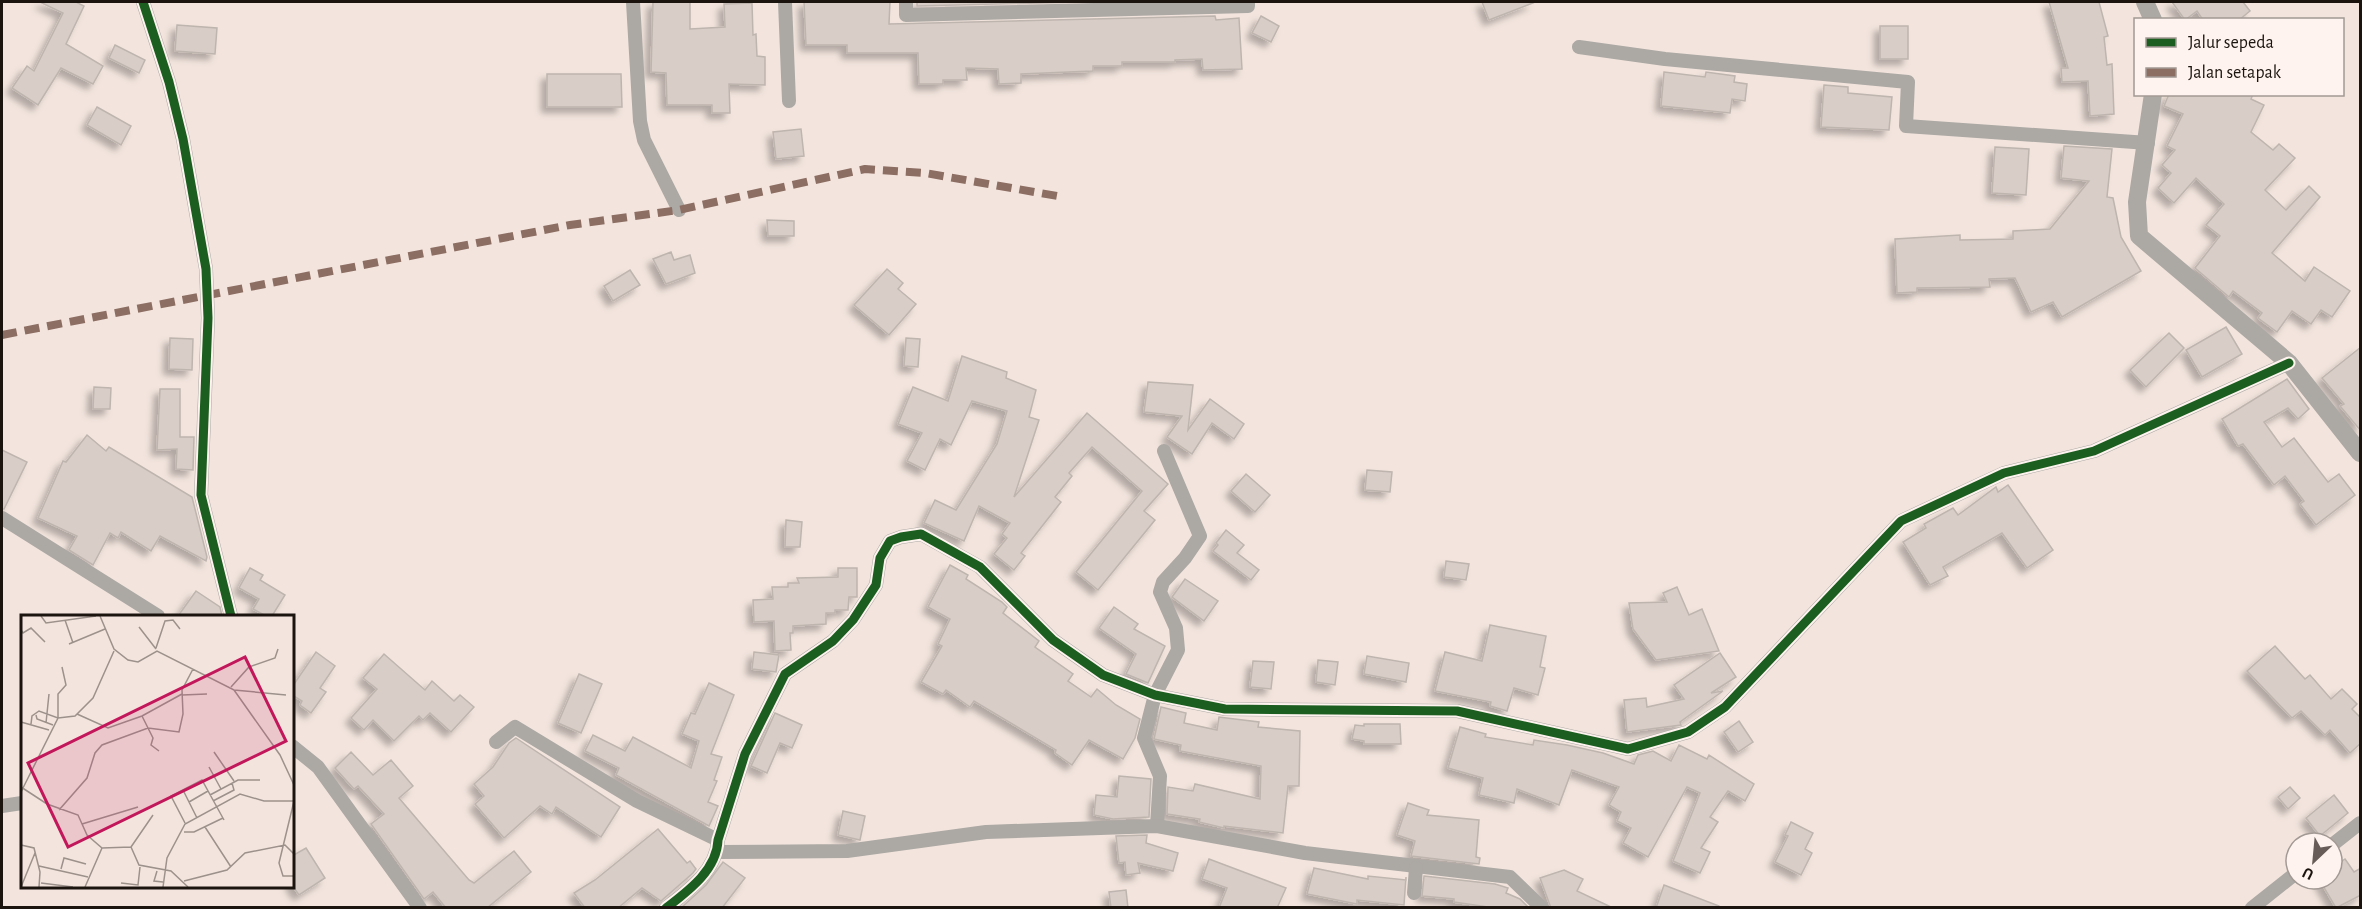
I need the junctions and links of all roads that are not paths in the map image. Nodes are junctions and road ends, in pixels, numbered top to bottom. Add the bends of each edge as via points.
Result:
1 (143, 2) edge
2 (633, 2) edge
3 (785, 2) edge
4 (1248, 2) edge
5 (2145, 2) edge
6 (1118, 5) edge
7 (906, 8) edge
8 (2152, 18) edge
9 (1579, 47) dead end
10 (2153, 96) edge
11 (789, 101) dead end
12 (2148, 143) junction
13 (679, 210) dead end
14 (2289, 363) junction
15 (1164, 451) dead end
16 (2361, 453) edge
17 (2, 518) edge
18 (156, 615) edge
19 (231, 615) edge
20 (1155, 694) junction
21 (496, 742) dead end
22 (294, 748) edge
23 (21, 802) edge
24 (2, 806) edge
25 (2361, 823) edge
26 (1157, 826) junction
27 (2344, 836) edge
28 (718, 846) junction
29 (1416, 868) junction
30 (2284, 883) edge
31 (1414, 893) dead end
32 (420, 908) edge
33 (666, 908) edge
34 (1542, 908) edge
35 (2252, 908) edge

1 - 19 street via 183,139 206,269 208,318 201,495
2 - 13 street via 644,140
3 - 11 street
4 - 6 street via 1248,6
5 - 8 street
6 - 7 street
9 - 12 street via 1908,82 1906,126
10 - 12 street
12 - 14 street via 2136,202 2139,236
14 - 16 street
14 - 20 street via 2094,451 2004,473 1901,521 1725,707 1688,732 1628,749 1457,711 1225,709
15 - 20 street via 1200,536 1163,582 1160,592 1176,628 1178,650
17 - 18 street
20 - 26 street via 1144,738 1160,776
20 - 28 street via 1102,675 1053,640 980,567 921,534 890,541 880,558 876,585 853,620 833,640 785,674 745,754
21 - 28 street via 515,727
22 - 32 street via 318,767
23 - 24 street
25 - 27 street
26 - 28 street via 986,832 847,851
26 - 29 street
28 - 33 street via 695,886
29 - 31 street
29 - 34 street via 1510,877
30 - 35 street

